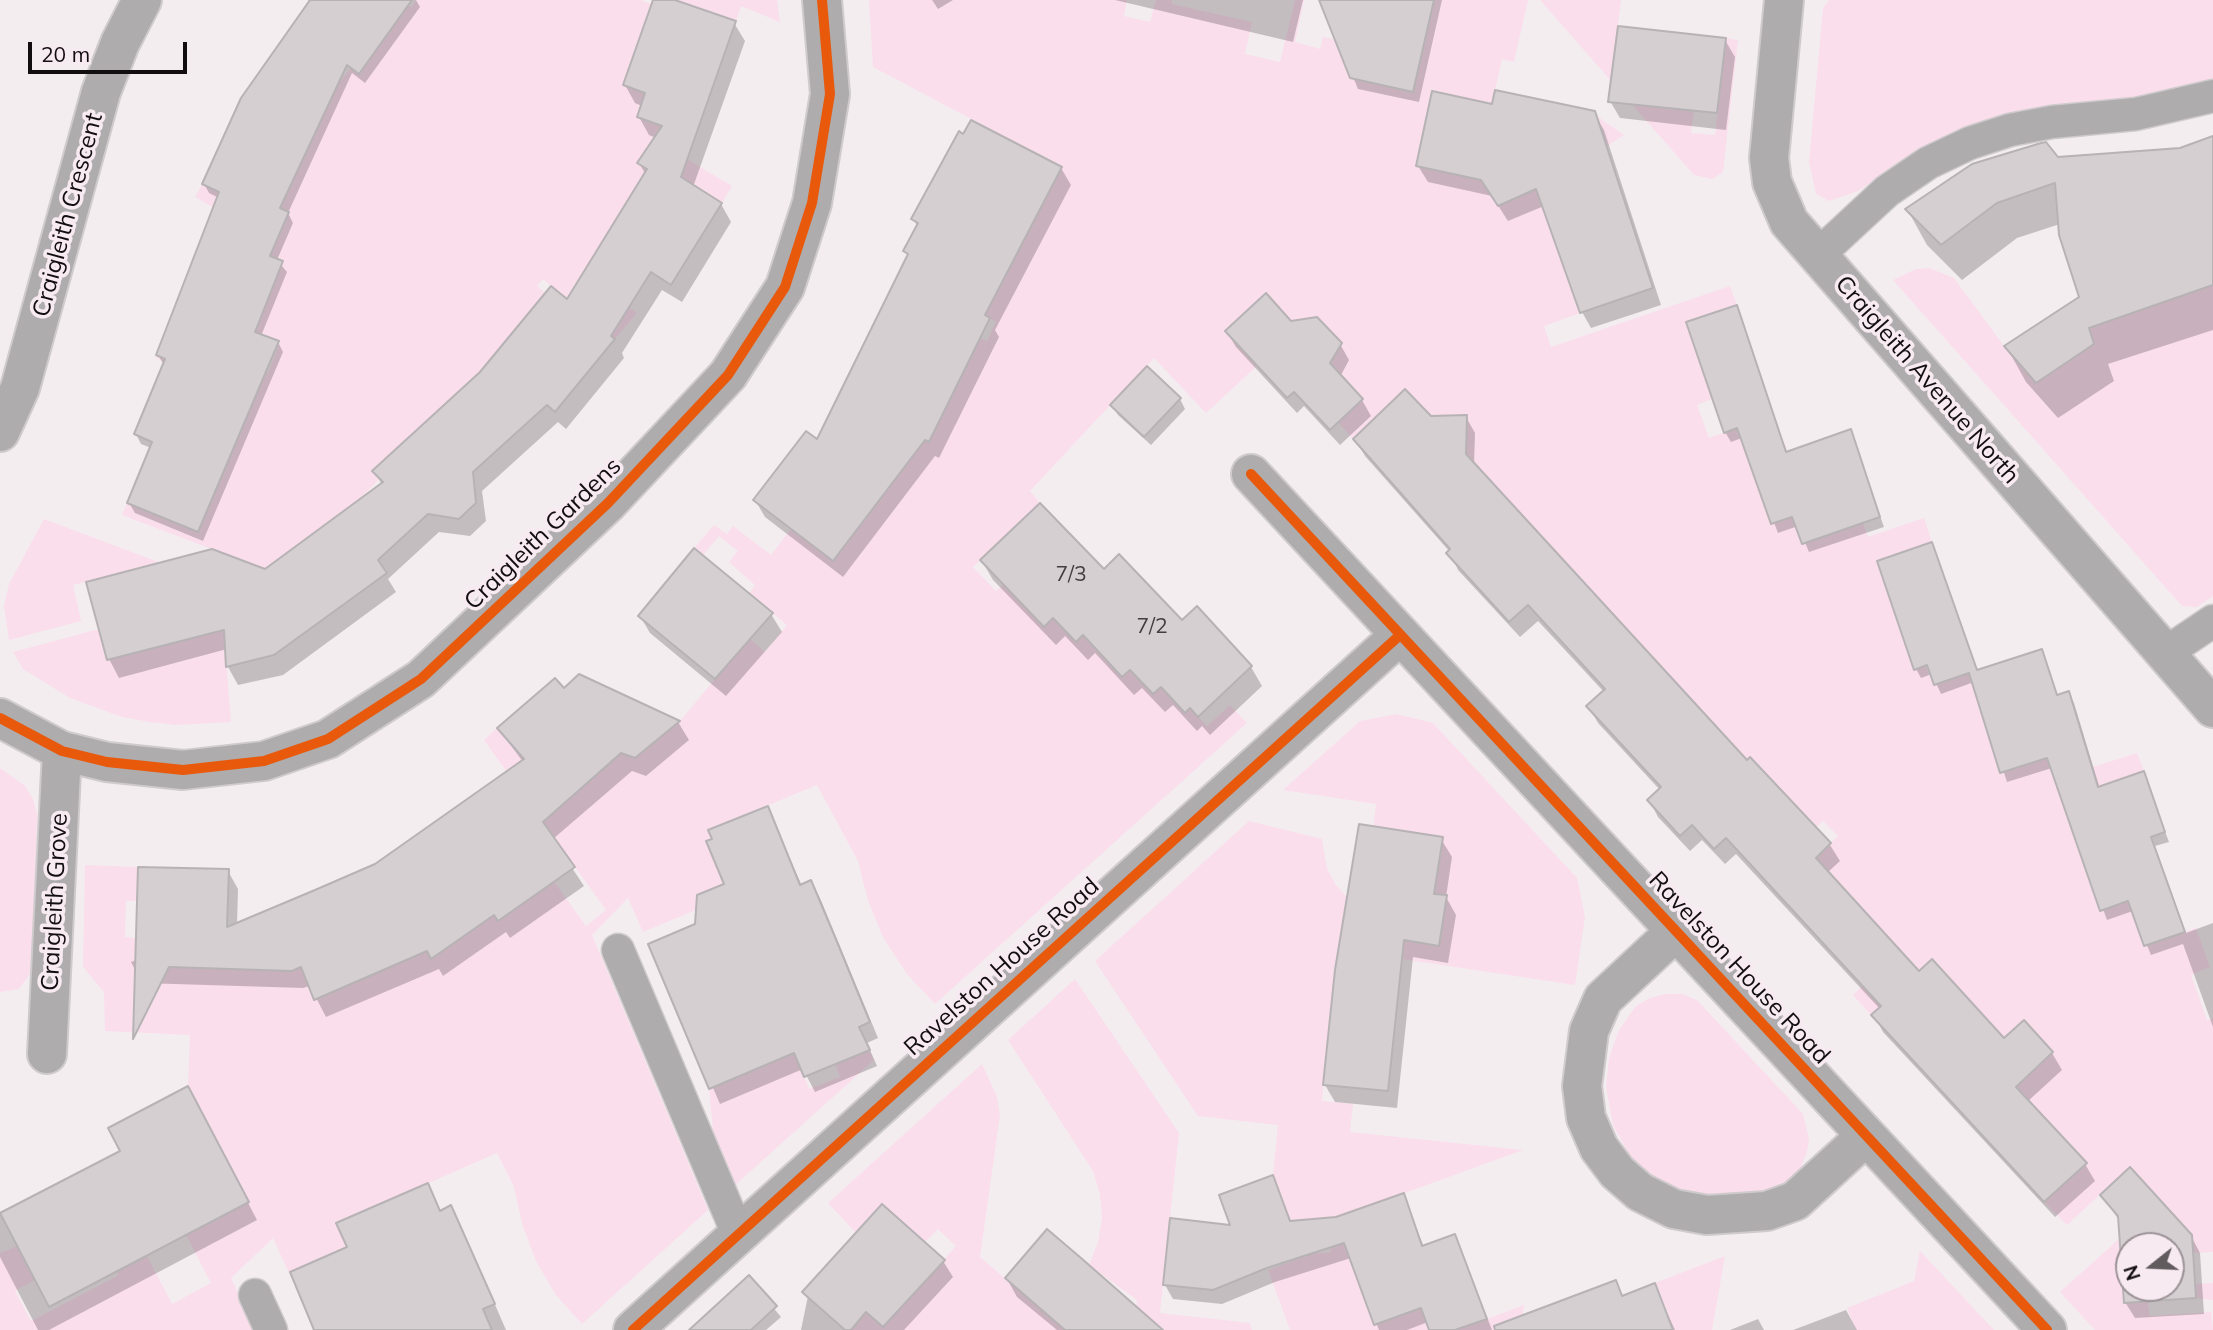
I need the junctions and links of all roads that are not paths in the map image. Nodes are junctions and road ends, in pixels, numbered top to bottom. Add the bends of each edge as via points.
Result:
1 (142, 0) edge
2 (822, 0) edge
3 (1784, 0) edge
4 (2213, 96) edge
5 (1817, 256) junction
6 (0, 432) edge
7 (1251, 474) dead end
8 (2213, 621) edge
9 (1400, 635) junction
10 (2164, 654) junction
11 (2213, 708) edge
12 (0, 719) edge
13 (62, 751) junction
14 (1676, 931) junction
15 (618, 950) dead end
16 (47, 1054) dead end
17 (1866, 1136) junction
18 (738, 1234) junction
19 (255, 1295) dead end
20 (271, 1330) edge
21 (633, 1330) edge
22 (2047, 1330) edge

1 - 6 street, Craigleith Crescent via 101,92 20,388
2 - 13 street, Craigleith Gardens via 830,94 812,203 785,287 728,374 608,503 421,679 328,739 264,761 183,770 107,762
3 - 5 street, Craigleith Avenue North via 1769,158 1780,204
4 - 5 lane via 2136,114 2010,130 1970,143 1928,163 1887,191
5 - 10 street, Craigleith Avenue North via 1936,387
7 - 9 street, Ravelston House Road
8 - 10 lane
9 - 14 street, Ravelston House Road
9 - 18 street, Ravelston House Road
10 - 11 street, Craigleith Avenue North
12 - 13 street, Craigleith Gardens
13 - 16 street, Craigleith Grove
14 - 17 street, Ravelston House Road
14 - 17 street, Ravelston House Road via 1604,999 1589,1031 1582,1086 1587,1118 1599,1148 1617,1172 1640,1192 1674,1209 1707,1215 1767,1211 1795,1202
15 - 18 lane
17 - 22 street, Ravelston House Road
18 - 21 street, Ravelston House Road
19 - 20 lane

